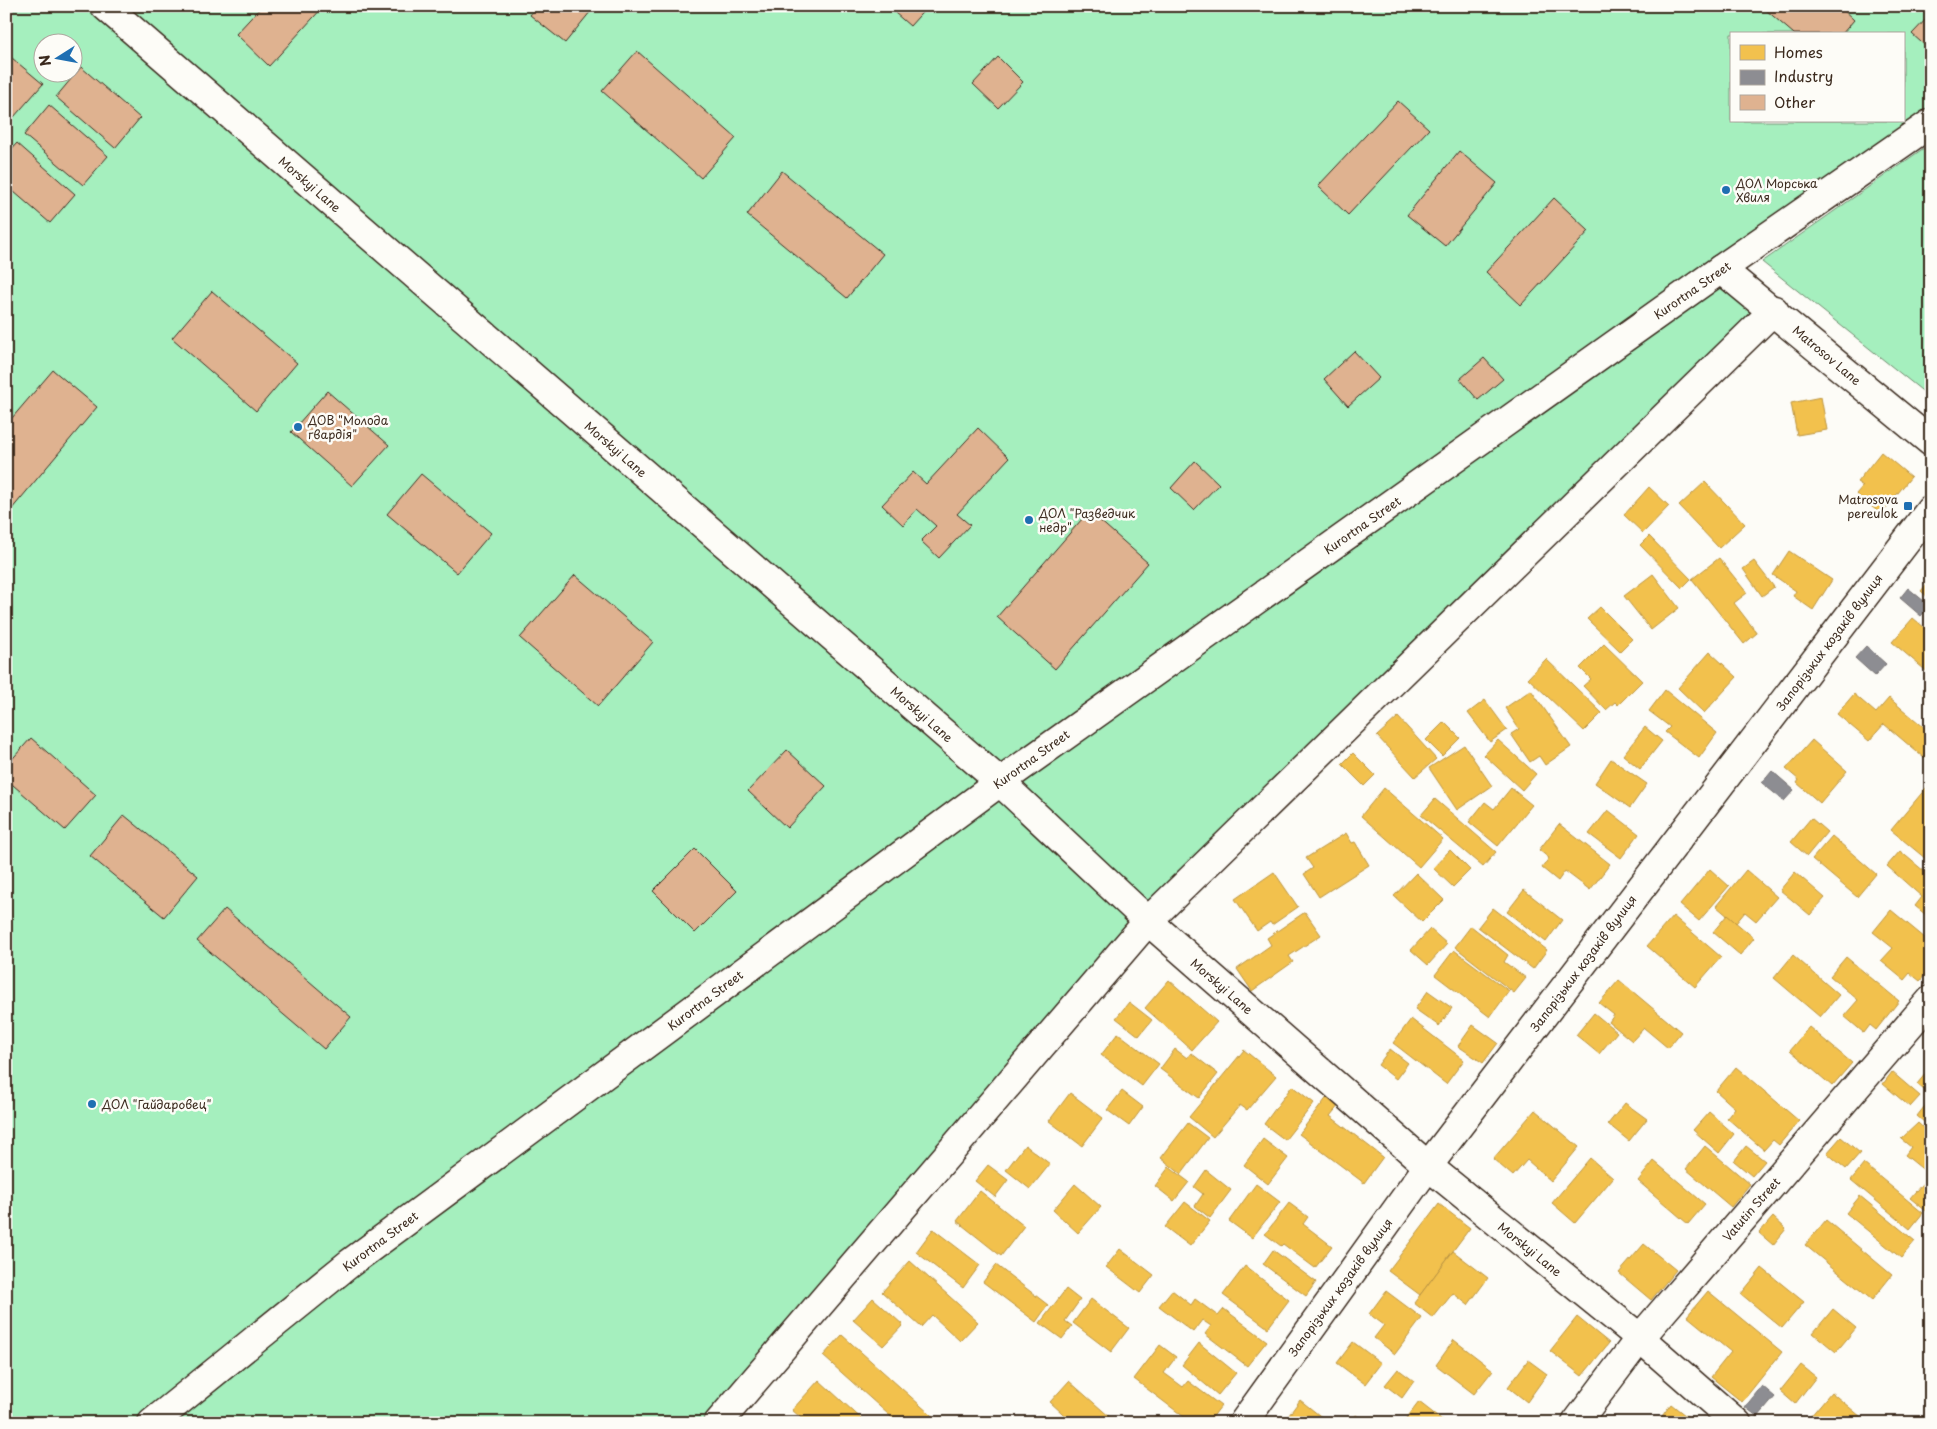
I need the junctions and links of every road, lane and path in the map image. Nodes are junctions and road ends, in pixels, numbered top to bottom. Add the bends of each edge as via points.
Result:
1 (105, 6) edge
2 (1931, 123) edge
3 (1721, 269) junction
4 (1774, 310) junction
5 (1931, 442) edge
6 (1931, 509) edge
7 (1000, 782) junction
8 (1148, 921) junction
9 (1931, 1000) edge
10 (1428, 1166) junction
11 (1640, 1338) junction
12 (152, 1423) edge
13 (718, 1423) edge
14 (1243, 1423) edge
15 (1576, 1423) edge
16 (1737, 1423) edge

1 - 7 street, Morskyi Lane
2 - 3 street, Kurortna Street
3 - 4 street, Matrosov Lane
3 - 7 street, Kurortna Street
4 - 5 street, Matrosov Lane
4 - 8 street
6 - 10 street, Запорізьких козаків вулиця
7 - 8 street, Morskyi Lane
7 - 12 street, Kurortna Street via 350,1263
8 - 10 street, Morskyi Lane
8 - 13 street
9 - 11 street, Vatutin Street
10 - 11 street, Morskyi Lane
10 - 14 street, Запорізьких козаків вулиця
11 - 15 street, Vatutin Street
11 - 16 street, Morskyi Lane

